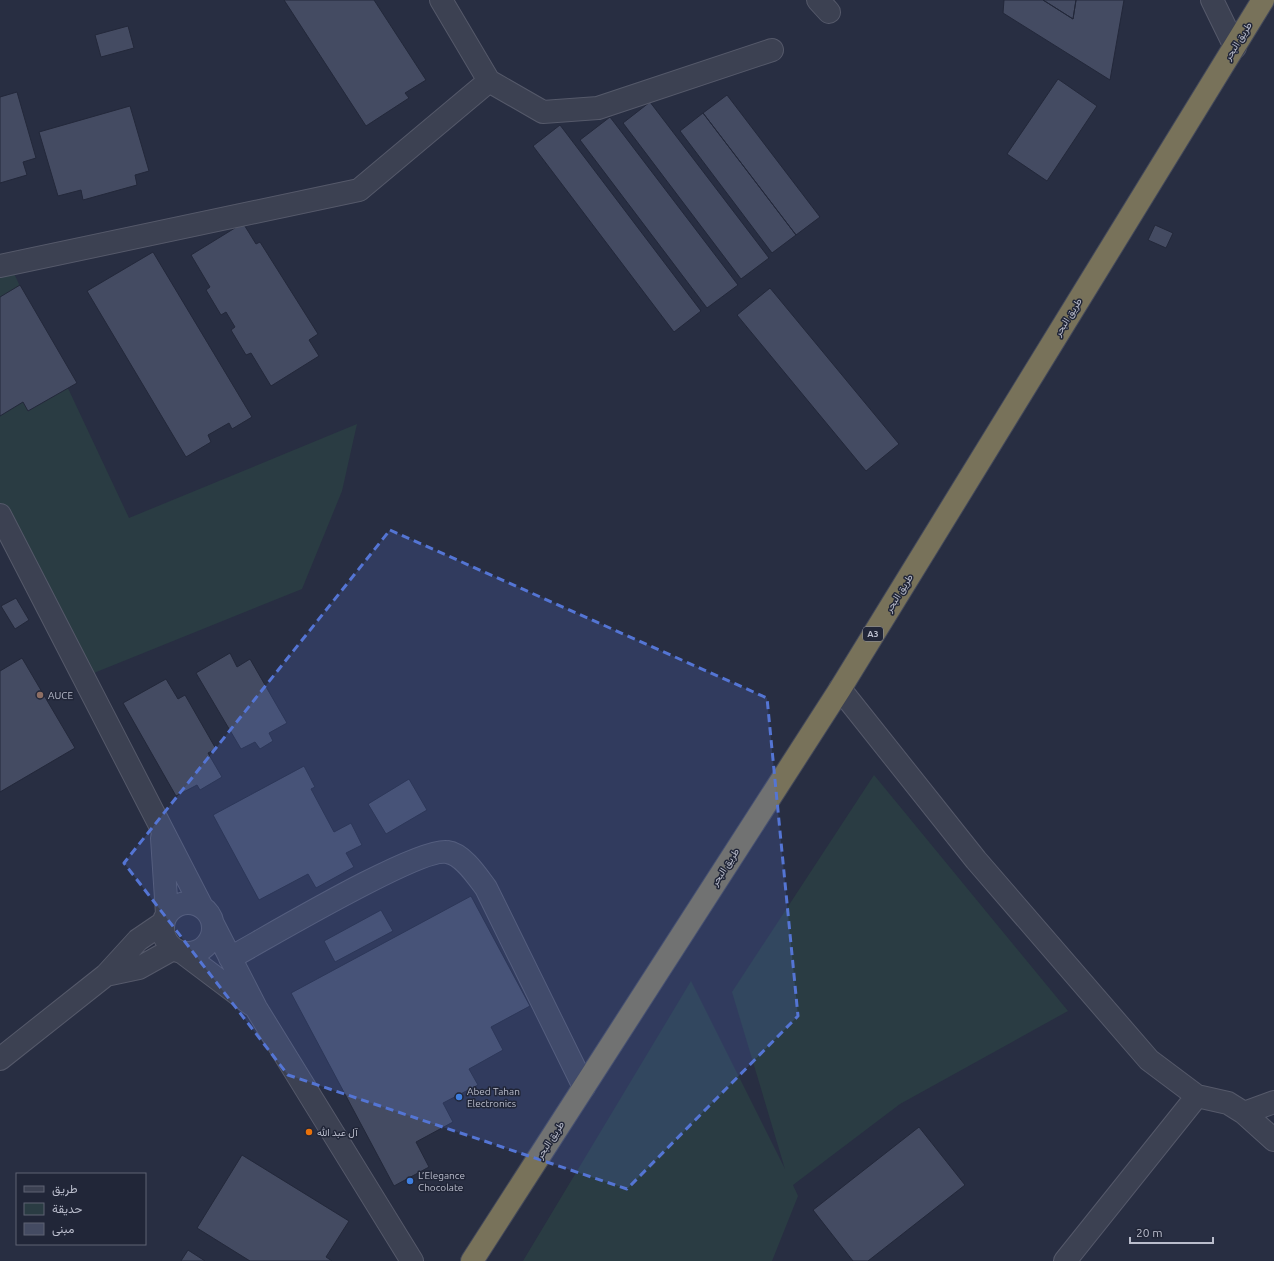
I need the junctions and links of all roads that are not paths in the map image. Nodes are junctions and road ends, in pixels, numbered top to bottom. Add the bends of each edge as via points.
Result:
1 (441, 0) edge
2 (1212, 0) edge
3 (1264, 0) edge
4 (1235, 47) junction
5 (772, 50) dead end
6 (489, 81) junction
7 (0, 266) edge
8 (0, 515) edge
9 (840, 689) junction
10 (162, 831) junction
11 (207, 915) junction
12 (165, 919) junction
13 (178, 951) junction
14 (230, 958) junction
15 (106, 975) junction
16 (256, 1008) junction
17 (0, 1058) edge
18 (584, 1087) junction
19 (1197, 1096) junction
20 (1274, 1102) edge
21 (1244, 1113) junction
22 (1274, 1140) edge
23 (412, 1261) edge
24 (472, 1261) edge
25 (1065, 1261) edge

1 - 6 street
2 - 4 street
3 - 4 highway, طريق البحر / A3
4 - 9 highway, طريق البحر / A3
5 - 6 street via 598,108 543,112
6 - 7 street via 359,190
8 - 10 street
9 - 18 highway, طريق البحر / A3
9 - 19 street via 976,860 1149,1060
10 - 11 street
10 - 12 street
11 - 12 street via 192,903 174,907
11 - 13 street via 212,933 209,942 202,950 193,953
11 - 14 street
12 - 13 street via 163,933 166,942
12 - 15 street via 132,945
13 - 15 street via 139,968
13 - 16 street
14 - 16 street
14 - 18 street via 390,870 433,852 448,852 470,866 486,888
15 - 17 street
16 - 23 street
18 - 24 highway, طريق البحر / A3
19 - 21 street via 1228,1103
19 - 25 street
20 - 21 street
21 - 22 street

